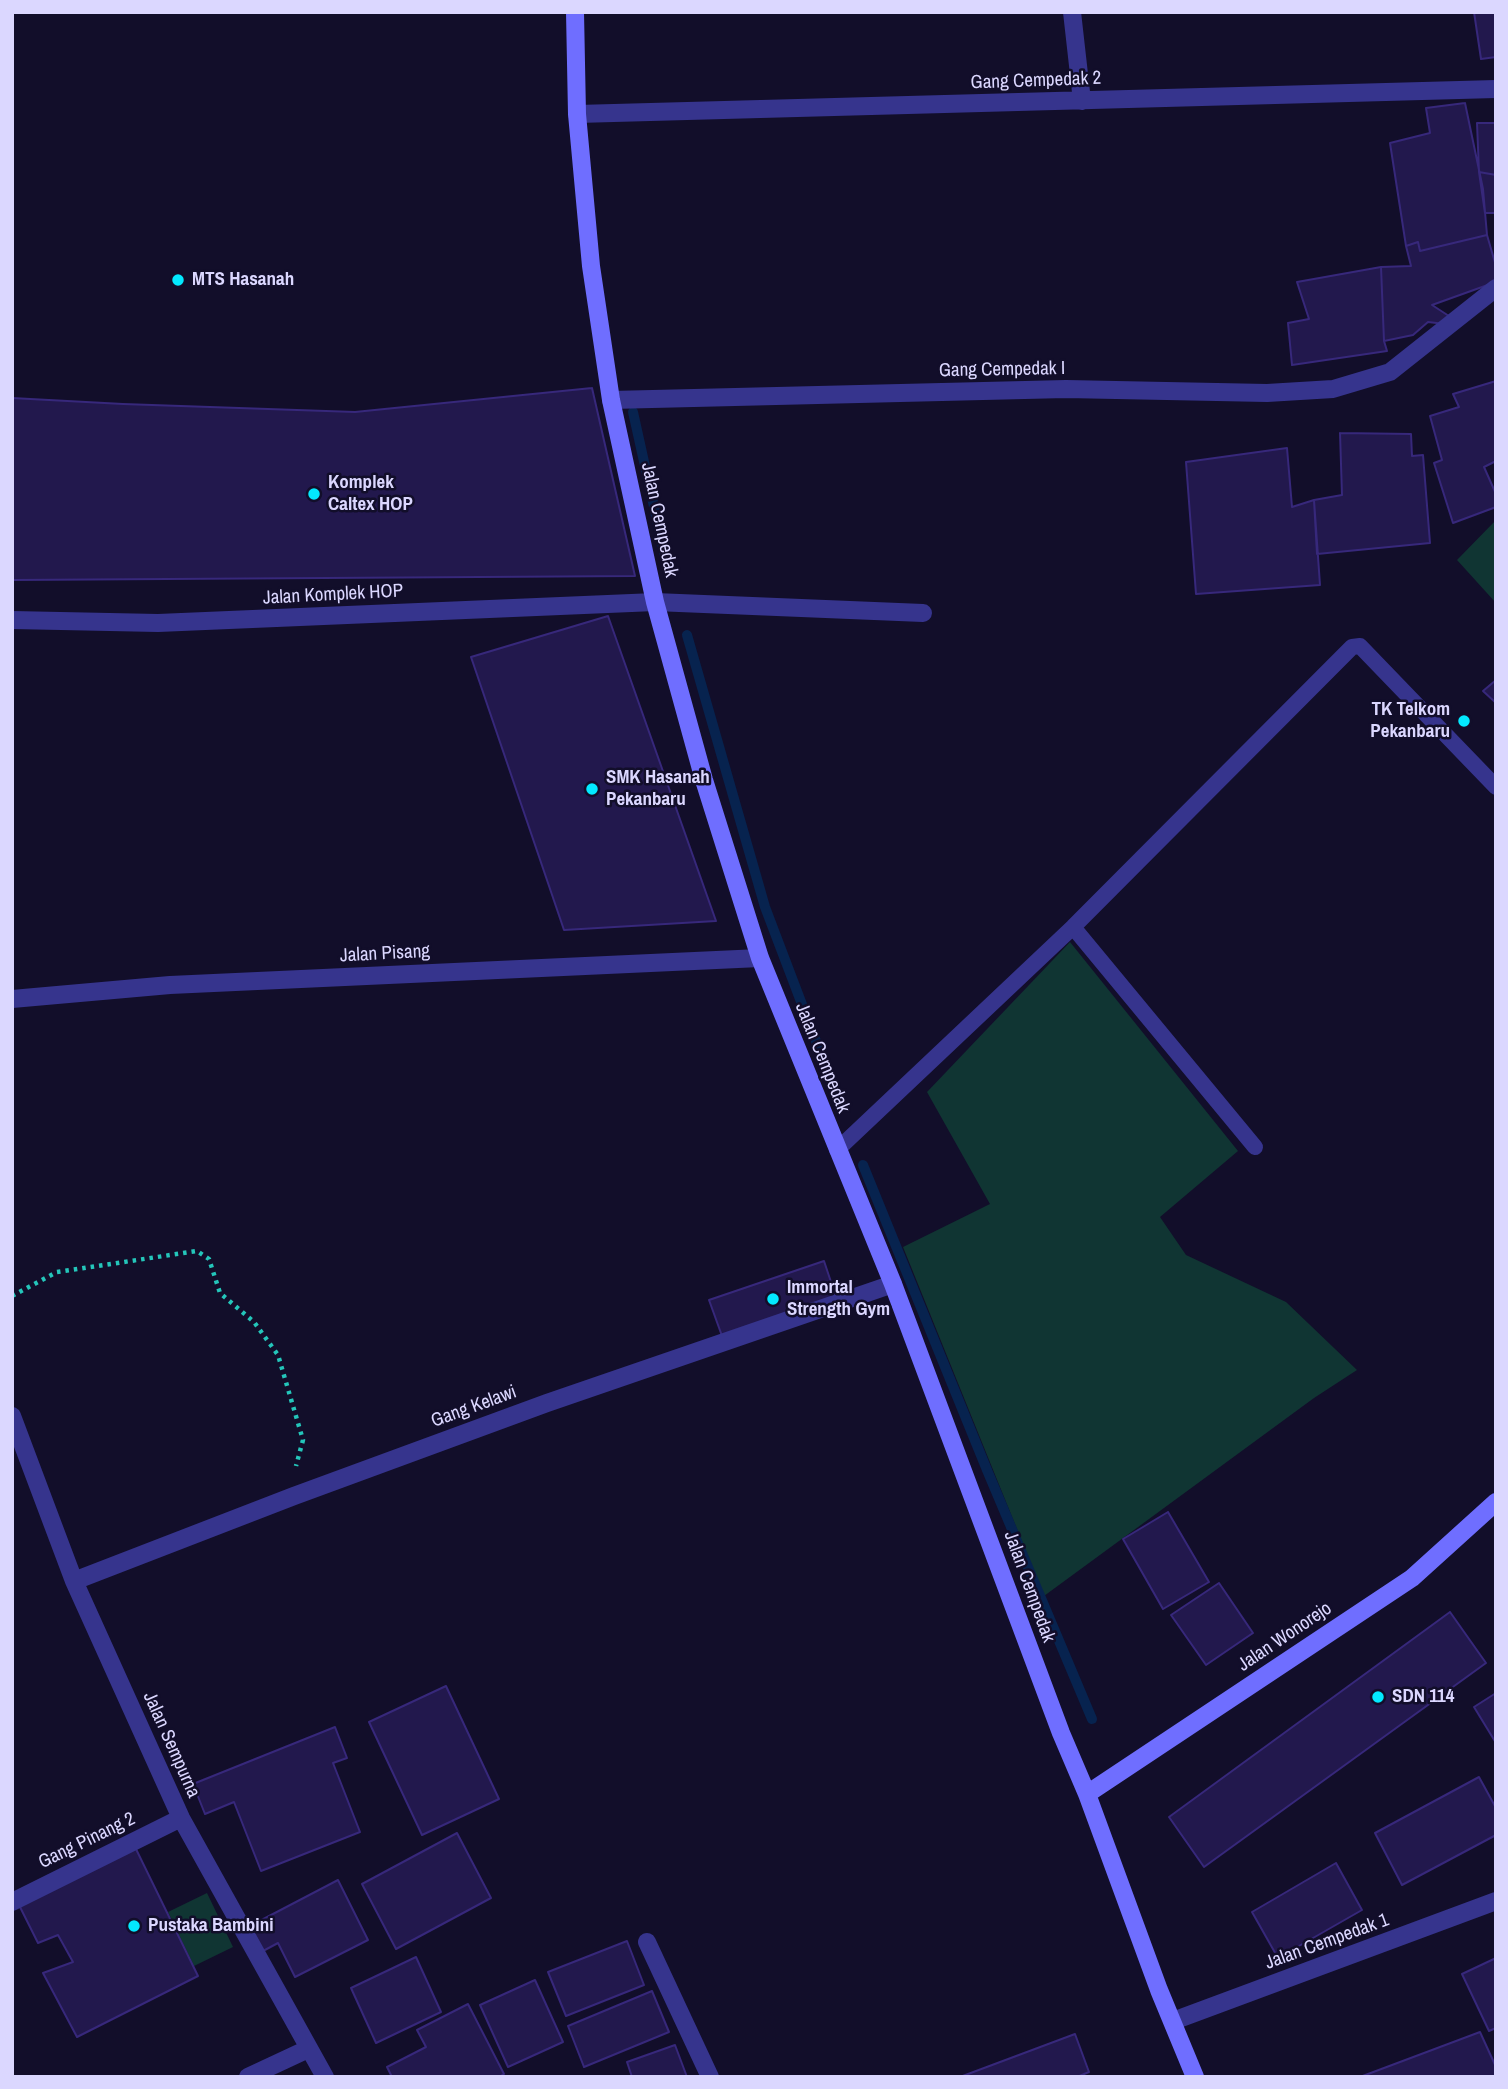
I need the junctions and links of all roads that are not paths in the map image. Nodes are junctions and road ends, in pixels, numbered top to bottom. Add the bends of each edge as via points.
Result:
1 (575, 12) edge
2 (1072, 12) edge
3 (1496, 89) edge
4 (1082, 101) junction
5 (577, 114) junction
6 (1496, 288) edge
7 (611, 400) junction
8 (655, 602) junction
9 (923, 613) dead end
10 (12, 620) edge
11 (1496, 787) edge
12 (1073, 927) junction
13 (760, 958) junction
14 (12, 999) edge
15 (1255, 1147) dead end
16 (837, 1150) junction
17 (893, 1284) junction
18 (12, 1416) edge
19 (1496, 1502) edge
20 (74, 1581) junction
21 (1087, 1794) junction
22 (181, 1818) junction
23 (1496, 1901) edge
24 (12, 1902) edge
25 (648, 1942) dead end
26 (1173, 2021) junction
27 (308, 2049) junction
28 (248, 2077) edge
29 (325, 2077) edge
30 (709, 2077) edge
31 (1195, 2077) edge

1 - 5 street, Jalan Cempedak
2 - 4 street
3 - 4 street, Gang Cempedak 2
4 - 5 street, Gang Cempedak 2
5 - 7 street, Jalan Cempedak via 591,266
6 - 7 street, Gang Cempedak I via 1390,372 1333,389 1267,393 1066,389
7 - 8 street, Jalan Cempedak
8 - 9 street, Jalan Komplek HOP
8 - 10 street, Jalan Komplek HOP via 158,623
8 - 13 street, Jalan Cempedak
11 - 12 lane via 1356,645
12 - 15 lane
12 - 16 lane
13 - 14 street, Jalan Pisang via 170,985
13 - 16 street, Jalan Cempedak
16 - 17 street, Jalan Cempedak
17 - 20 street, Gang Kelawi via 547,1403
17 - 21 street, Jalan Cempedak
18 - 20 street, Jalan Sempurna
19 - 21 street, Jalan Wonorejo via 1412,1578
20 - 22 street, Jalan Sempurna
21 - 26 street, Jalan Cempedak
22 - 24 street, Gang Pinang 2
22 - 27 street, Jalan Sempurna
23 - 26 street, Jalan Cempedak 1
25 - 30 street
26 - 31 street, Jalan Cempedak
27 - 28 street
27 - 29 street, Jalan Sempurna

